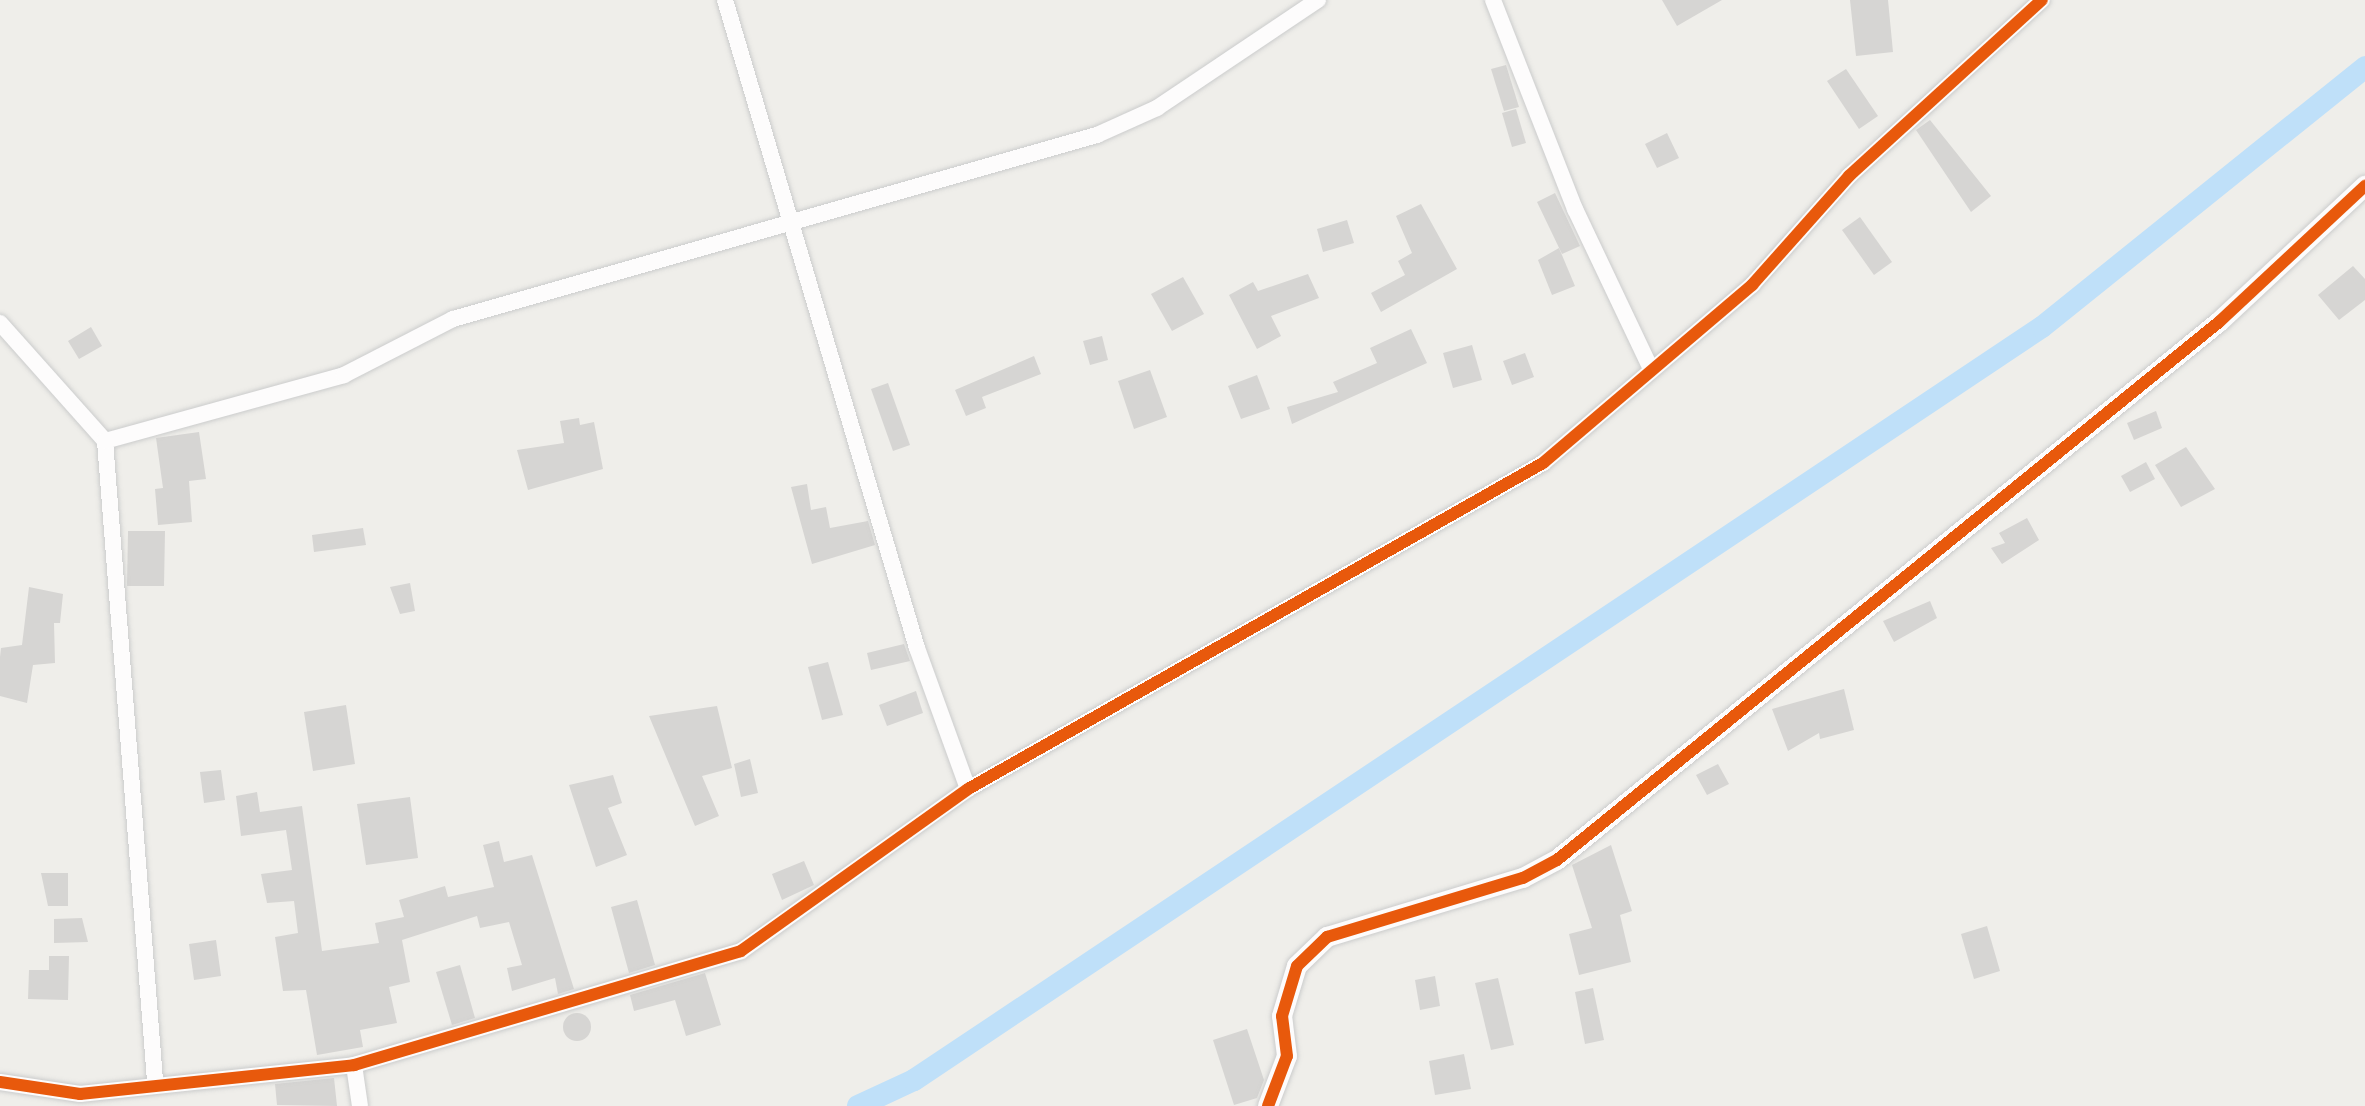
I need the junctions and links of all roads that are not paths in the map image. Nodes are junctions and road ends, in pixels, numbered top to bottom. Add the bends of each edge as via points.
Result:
1 (725, 0) edge
2 (1318, 0) edge
3 (1493, 0) edge
4 (2042, 0) edge
5 (2365, 186) edge
6 (789, 226) junction
7 (0, 323) edge
8 (1651, 369) junction
9 (105, 441) junction
10 (968, 789) junction
11 (354, 1065) junction
12 (155, 1081) junction
13 (0, 1082) edge
14 (359, 1098) edge
15 (1268, 1106) edge

1 - 6 street
2 - 6 street via 1157,108 1097,135
3 - 8 street via 1575,209
4 - 8 street via 1849,176 1752,285
5 - 15 street via 2219,322 1557,860 1523,878 1327,937 1297,966 1282,1016 1287,1056
6 - 9 street via 453,319 344,375
6 - 10 street via 917,648
7 - 9 street
8 - 10 street via 1543,463
9 - 12 street
10 - 11 street via 741,951
11 - 12 street
11 - 14 street
12 - 13 street via 80,1094

